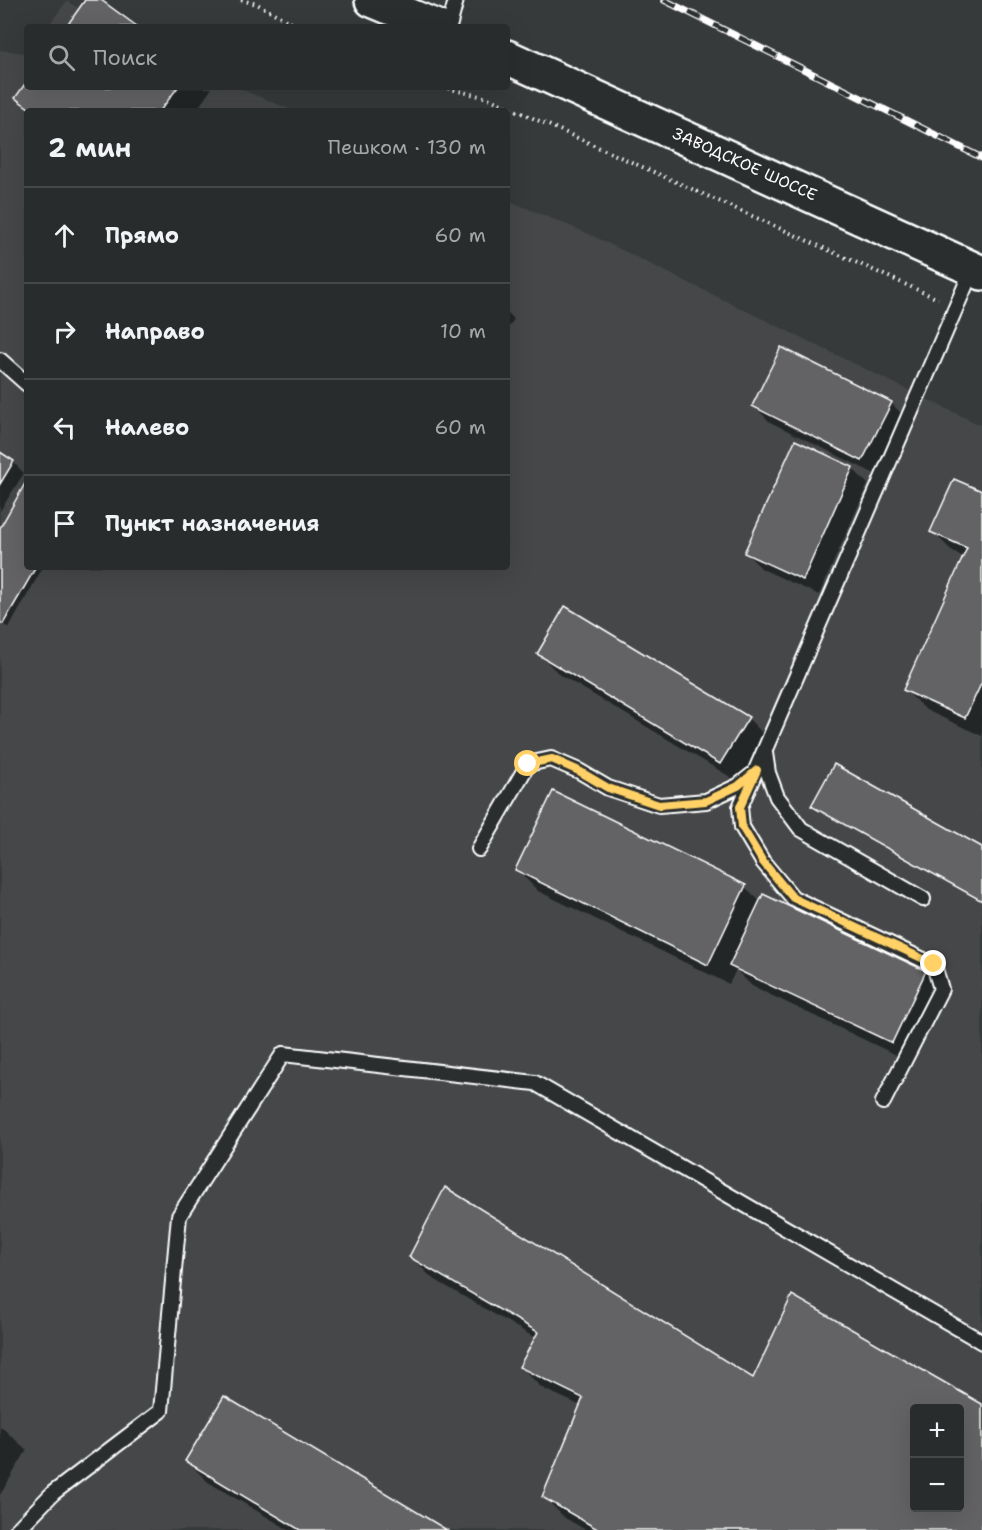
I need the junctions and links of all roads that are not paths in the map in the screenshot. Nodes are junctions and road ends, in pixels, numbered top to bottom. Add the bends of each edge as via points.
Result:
1 (372, 0) edge
2 (456, 0) edge
3 (430, 24) edge
4 (450, 24) edge
5 (510, 58) edge
6 (977, 270) edge
7 (0, 360) edge
8 (24, 381) edge
9 (765, 751) junction
10 (757, 770) junction
11 (479, 849) dead end
12 (923, 899) dead end
13 (883, 1102) dead end
14 (982, 1342) edge
15 (16, 1530) edge

1 - 3 main road
2 - 4 lane
5 - 6 main road, ЗАВОДСКОЕ ШОССЕ
6 - 9 lane via 956,308
7 - 8 lane
9 - 10 lane
9 - 12 lane via 777,797 801,829
10 - 11 lane via 738,786 706,801 659,805 608,788 552,759 528,764
10 - 13 lane via 740,807 742,827 763,862 793,898 934,964 941,989
14 - 15 lane via 535,1083 283,1054 179,1216 161,1411 53,1493

